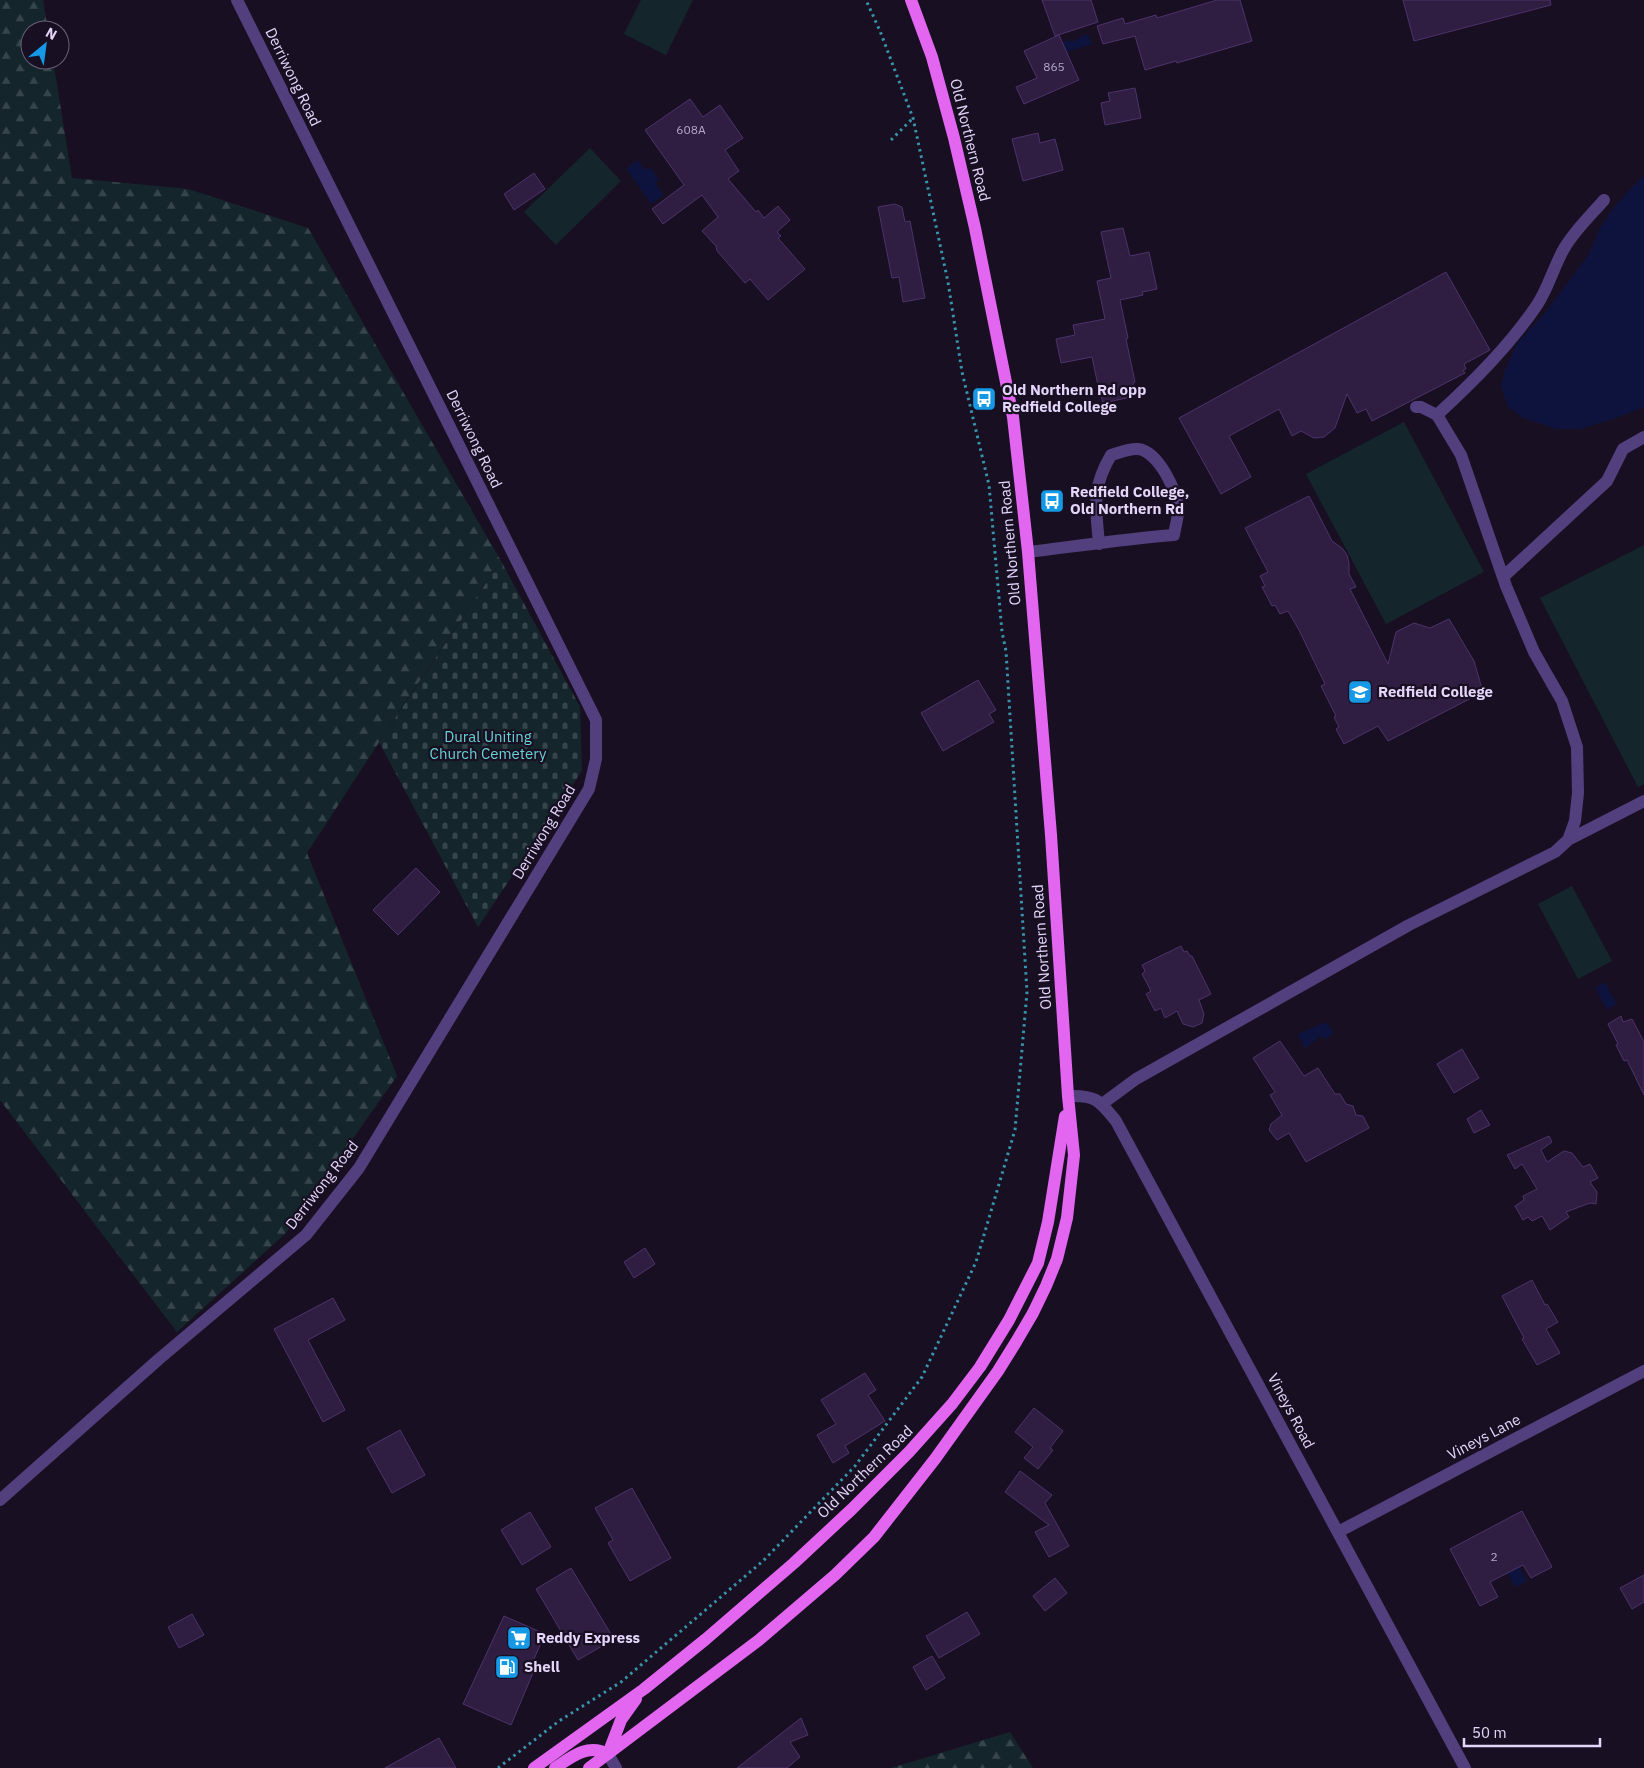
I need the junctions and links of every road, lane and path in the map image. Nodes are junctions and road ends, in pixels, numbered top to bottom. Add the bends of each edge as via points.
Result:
1 (237, 0) edge
2 (866, 0) edge
3 (910, 0) edge
4 (913, 118) junction
5 (892, 140) dead end
6 (1604, 200) dead end
7 (1416, 407) dead end
8 (1437, 415) junction
9 (1644, 437) edge
10 (1099, 544) junction
11 (1028, 552) junction
12 (1503, 577) junction
13 (1644, 801) edge
14 (1568, 840) junction
15 (1068, 1096) junction
16 (1102, 1104) junction
17 (1644, 1371) edge
18 (0, 1500) edge
19 (1338, 1532) junction
20 (644, 1689) junction
21 (608, 1754) junction
22 (498, 1768) edge
23 (534, 1768) edge
24 (555, 1768) edge
25 (589, 1768) edge
26 (616, 1768) edge
27 (1465, 1768) edge

1 - 18 street, Derriwong Road via 596,720 596,759 589,789 359,1168 306,1235 159,1358
2 - 4 path
3 - 11 main road, Old Northern Road via 932,57 975,228 1013,417
4 - 5 path
4 - 22 path via 948,282 962,372 989,485 1006,651 1027,992 1015,1130 976,1262 922,1377 855,1466 763,1561 621,1682 559,1721
6 - 8 street via 1565,248 1538,303 1515,334
7 - 8 street via 1421,406
8 - 12 street via 1461,455
9 - 12 street via 1623,449 1607,481
10 - 10 street via 1095,495 1101,471 1111,455 1136,448 1146,450 1160,463 1177,498 1174,535
10 - 11 street
11 - 15 main road, Old Northern Road
12 - 14 street via 1534,652 1562,701 1578,748 1575,821
13 - 14 street
14 - 16 street via 1555,852 1409,925 1136,1079
15 - 16 street via 1087,1095
15 - 20 main road, Old Northern Road via 1048,1222 1038,1263 1010,1320 980,1367 928,1433 852,1509 713,1634
15 - 21 main road, Old Northern Road via 1074,1155 1067,1218 1057,1259 1033,1313 998,1371 874,1537 759,1640
16 - 19 street, Vineys Road via 1116,1121 1143,1169
17 - 19 street, Vineys Lane
19 - 27 street, Vineys Road
20 - 21 main road via 621,1720
20 - 23 main road, Old Northern Road
21 - 24 main road via 602,1750 583,1750
21 - 25 main road, Old Northern Road
21 - 26 street

